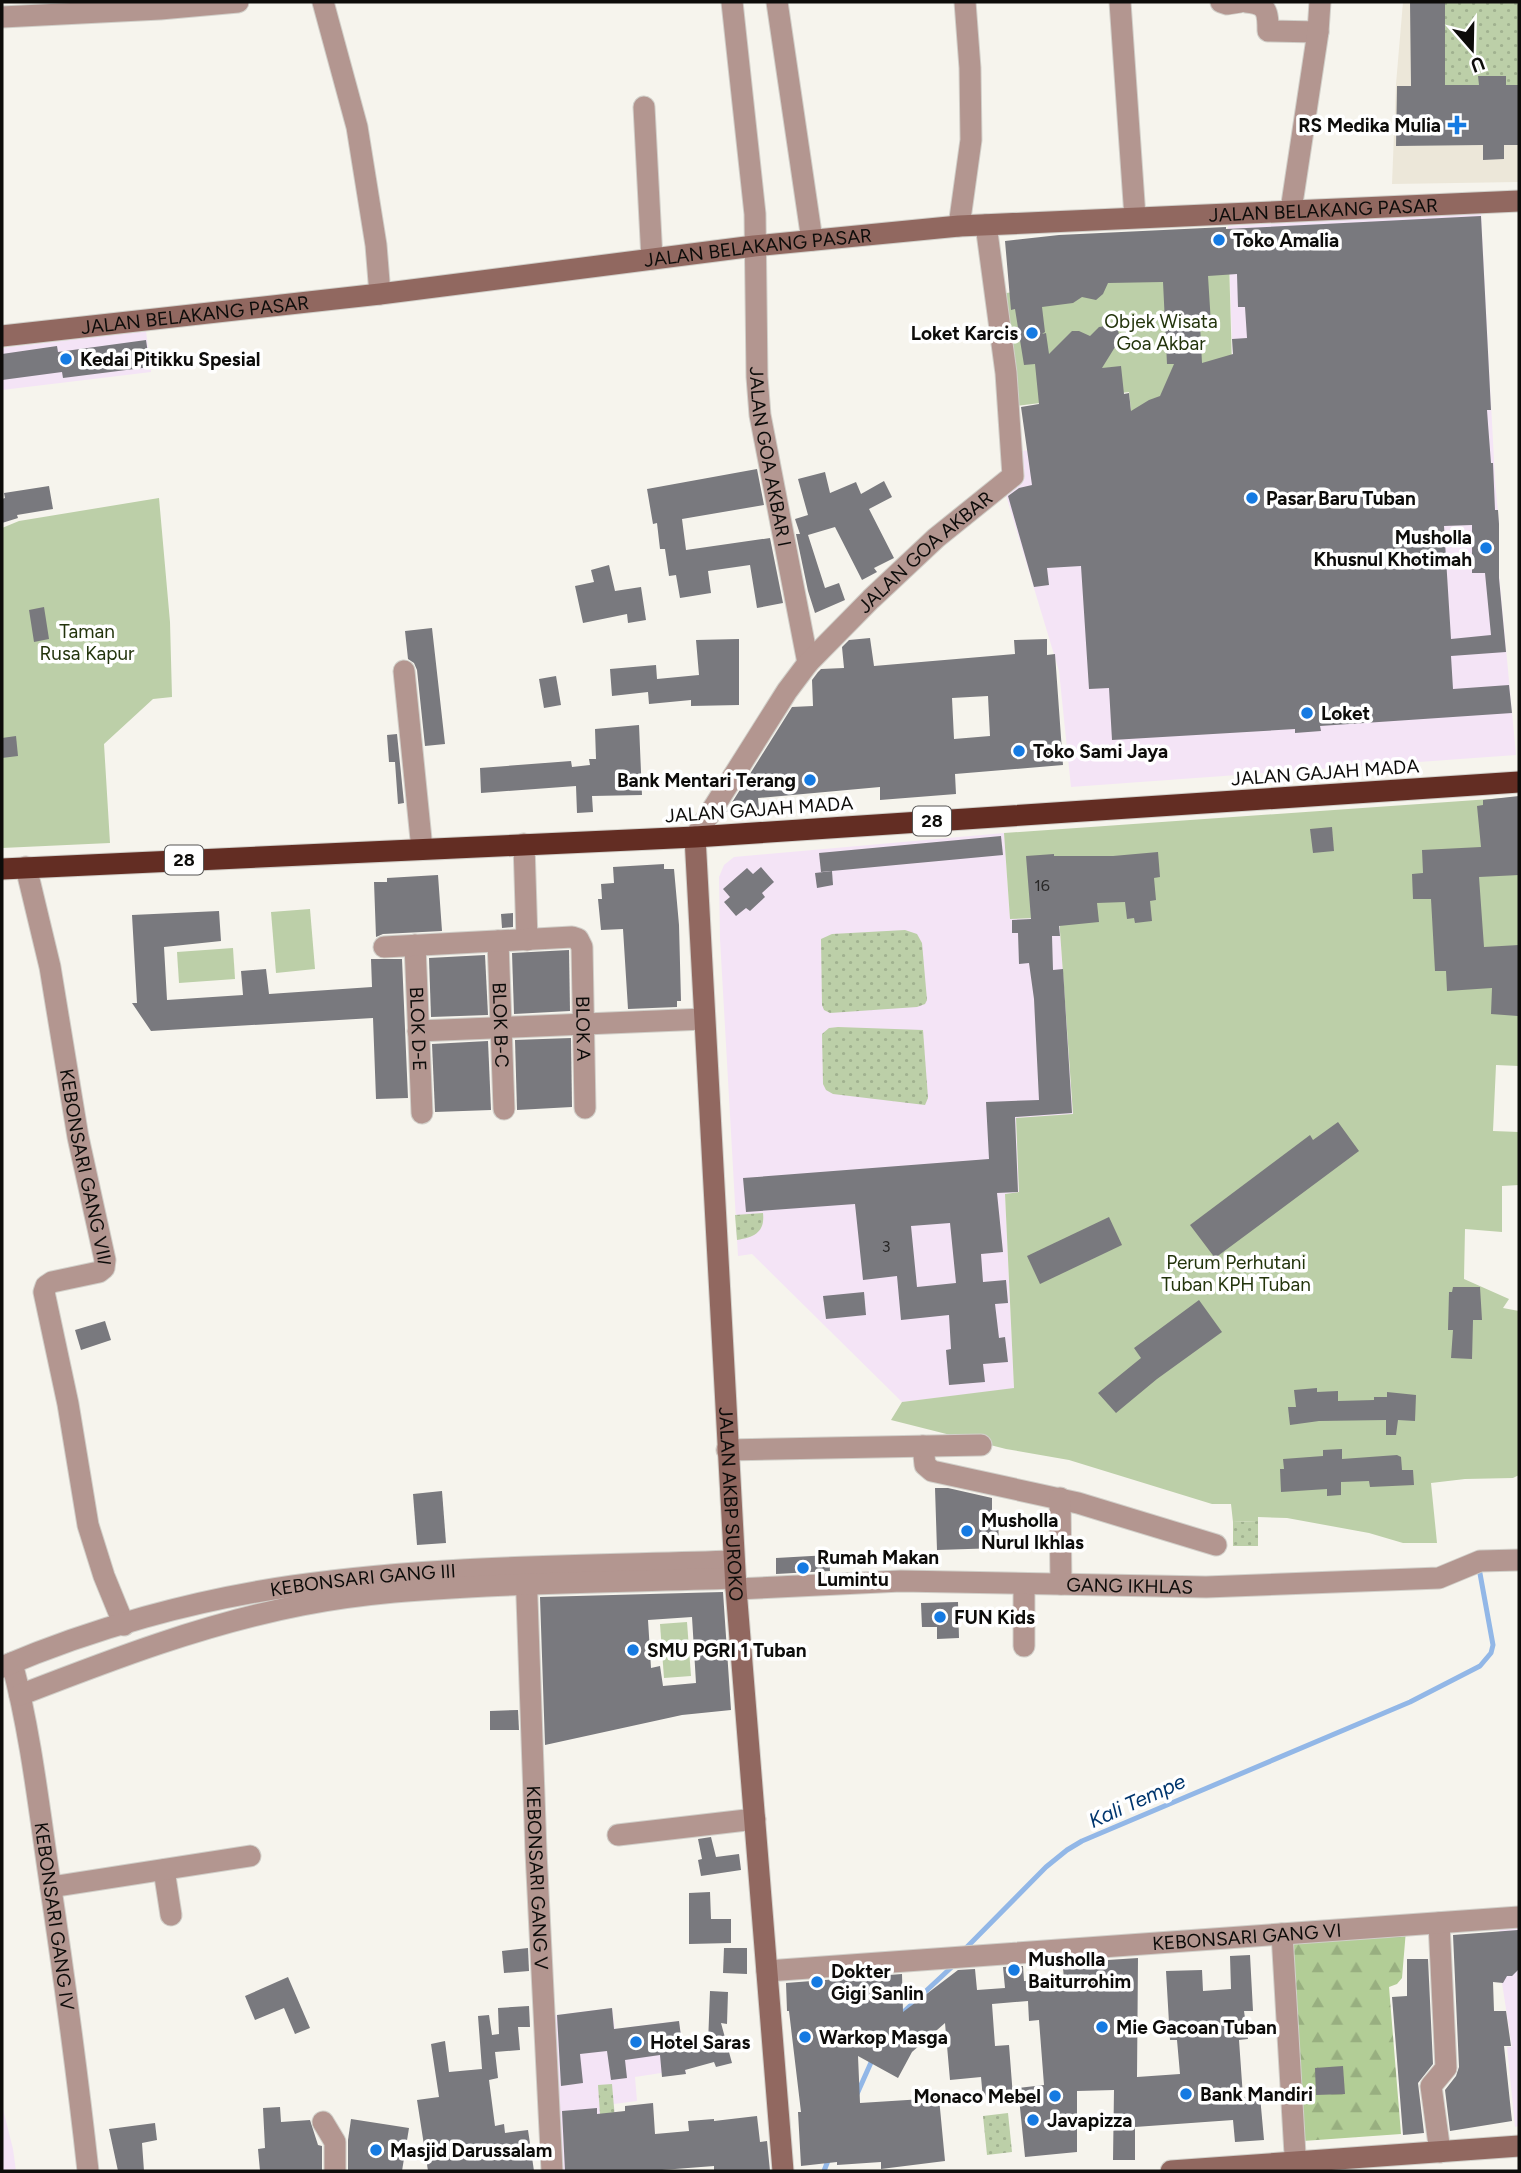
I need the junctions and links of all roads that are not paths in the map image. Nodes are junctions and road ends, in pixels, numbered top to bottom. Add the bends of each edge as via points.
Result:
1 (238, 2) edge
2 (323, 2) edge
3 (732, 2) edge
4 (777, 2) edge
5 (965, 2) edge
6 (1120, 2) edge
7 (1222, 2) edge
8 (1240, 2) edge
9 (1246, 2) edge
10 (1320, 2) edge
11 (2, 18) edge
12 (1318, 32) junction
13 (644, 107) dead end
14 (1519, 201) edge
15 (1291, 210) junction
16 (1135, 217) junction
17 (986, 225) junction
18 (960, 226) junction
19 (812, 240) junction
20 (754, 246) junction
21 (652, 259) junction
22 (380, 294) junction
23 (2, 336) edge
24 (808, 663) junction
25 (404, 671) dead end
26 (1519, 782) edge
27 (695, 837) junction
28 (524, 844) junction
29 (422, 849) junction
30 (26, 867) junction
31 (2, 869) edge
32 (527, 940) junction
33 (498, 941) junction
34 (415, 945) junction
35 (384, 947) dead end
36 (704, 1019) junction
37 (583, 1024) junction
38 (501, 1027) junction
39 (418, 1031) junction
40 (585, 1108) dead end
41 (504, 1109) dead end
42 (422, 1113) dead end
43 (981, 1445) dead end
44 (923, 1446) junction
45 (727, 1450) junction
46 (1060, 1499) junction
47 (1216, 1545) dead end
48 (1519, 1560) edge
49 (734, 1565) junction
50 (526, 1576) junction
51 (1024, 1584) junction
52 (1061, 1584) junction
53 (124, 1625) junction
54 (1024, 1646) dead end
55 (7, 1665) edge
56 (20, 1695) junction
57 (754, 1819) junction
58 (618, 1835) dead end
59 (250, 1856) dead end
60 (164, 1870) junction
61 (51, 1887) junction
62 (171, 1915) dead end
63 (1519, 1917) edge
64 (1439, 1923) junction
65 (1282, 1934) junction
66 (767, 1971) junction
67 (323, 2122) dead end
68 (1519, 2146) edge
69 (1440, 2152) junction
70 (1296, 2167) edge
71 (88, 2171) edge
72 (335, 2171) edge
73 (552, 2171) edge
74 (783, 2171) edge
75 (1171, 2171) edge

1 - 11 street
2 - 22 street via 357,127
3 - 20 street, JALAN GOA AKBAR I via 755,214
4 - 19 street
5 - 18 street via 971,140
6 - 16 street
7 - 8 street
9 - 12 street via 1264,8 1268,31
10 - 12 street
12 - 15 street
13 - 21 street
14 - 15 street, JALAN BELAKANG PASAR
15 - 16 street, JALAN BELAKANG PASAR
16 - 17 street, JALAN BELAKANG PASAR
17 - 18 street, JALAN BELAKANG PASAR
17 - 24 street, JALAN GOA AKBAR via 1006,373 1013,476 936,538
18 - 19 street, JALAN BELAKANG PASAR
19 - 20 street, JALAN BELAKANG PASAR
20 - 21 street, JALAN BELAKANG PASAR
20 - 24 street, JALAN GOA AKBAR I via 760,415
21 - 22 street, JALAN BELAKANG PASAR
22 - 23 street, JALAN BELAKANG PASAR
24 - 27 street, JALAN GOA AKBAR
25 - 29 street
26 - 27 highway, JALAN GAJAH MADA / 28
27 - 28 highway, JALAN GAJAH MADA / 28
27 - 36 street, JALAN AKBP SUROKO
28 - 29 highway, JALAN GAJAH MADA / 28
28 - 32 street
29 - 30 highway, JALAN GAJAH MADA / 28
30 - 31 highway, JALAN GAJAH MADA / 28
30 - 53 street, KEBONSARI GANG VIII via 50,967 78,1137 105,1260 99,1272 51,1282 44,1292 88,1525
32 - 33 street
32 - 37 street, BLOK A via 575,938 580,942
33 - 34 street
33 - 38 street, BLOK B-C
34 - 35 street
34 - 39 street, BLOK D-E
36 - 37 street
36 - 45 street, JALAN AKBP SUROKO
37 - 38 street
37 - 40 street, BLOK A
38 - 39 street
38 - 41 street, BLOK B-C
39 - 42 street, BLOK D-E
43 - 44 street
44 - 45 street
44 - 46 street via 925,1465 932,1471
45 - 49 street, JALAN AKBP SUROKO
46 - 47 street
46 - 52 street
48 - 52 street, GANG IKHLAS via 1484,1560 1439,1578 1191,1588
49 - 50 street, KEBONSARI GANG III
49 - 51 street, GANG IKHLAS via 879,1581
49 - 57 street, JALAN AKBP SUROKO
50 - 53 street, KEBONSARI GANG III via 420,1573 293,1586
50 - 56 street via 297,1606 242,1618 162,1641
50 - 73 street, KEBONSARI GANG V
51 - 52 street, GANG IKHLAS
51 - 54 street
53 - 55 street, KEBONSARI GANG III
55 - 56 street, KEBONSARI GANG IV
56 - 61 street, KEBONSARI GANG IV
57 - 58 street
57 - 66 street, JALAN AKBP SUROKO
59 - 60 street
60 - 61 street
60 - 62 street
61 - 71 street, KEBONSARI GANG IV
63 - 64 street, KEBONSARI GANG VI
64 - 65 street, KEBONSARI GANG VI
64 - 69 street via 1446,2067 1431,2086
65 - 66 street, KEBONSARI GANG VI
65 - 70 street
66 - 74 street, JALAN AKBP SUROKO
67 - 72 street via 335,2142
68 - 69 street
69 - 70 street
70 - 75 street

